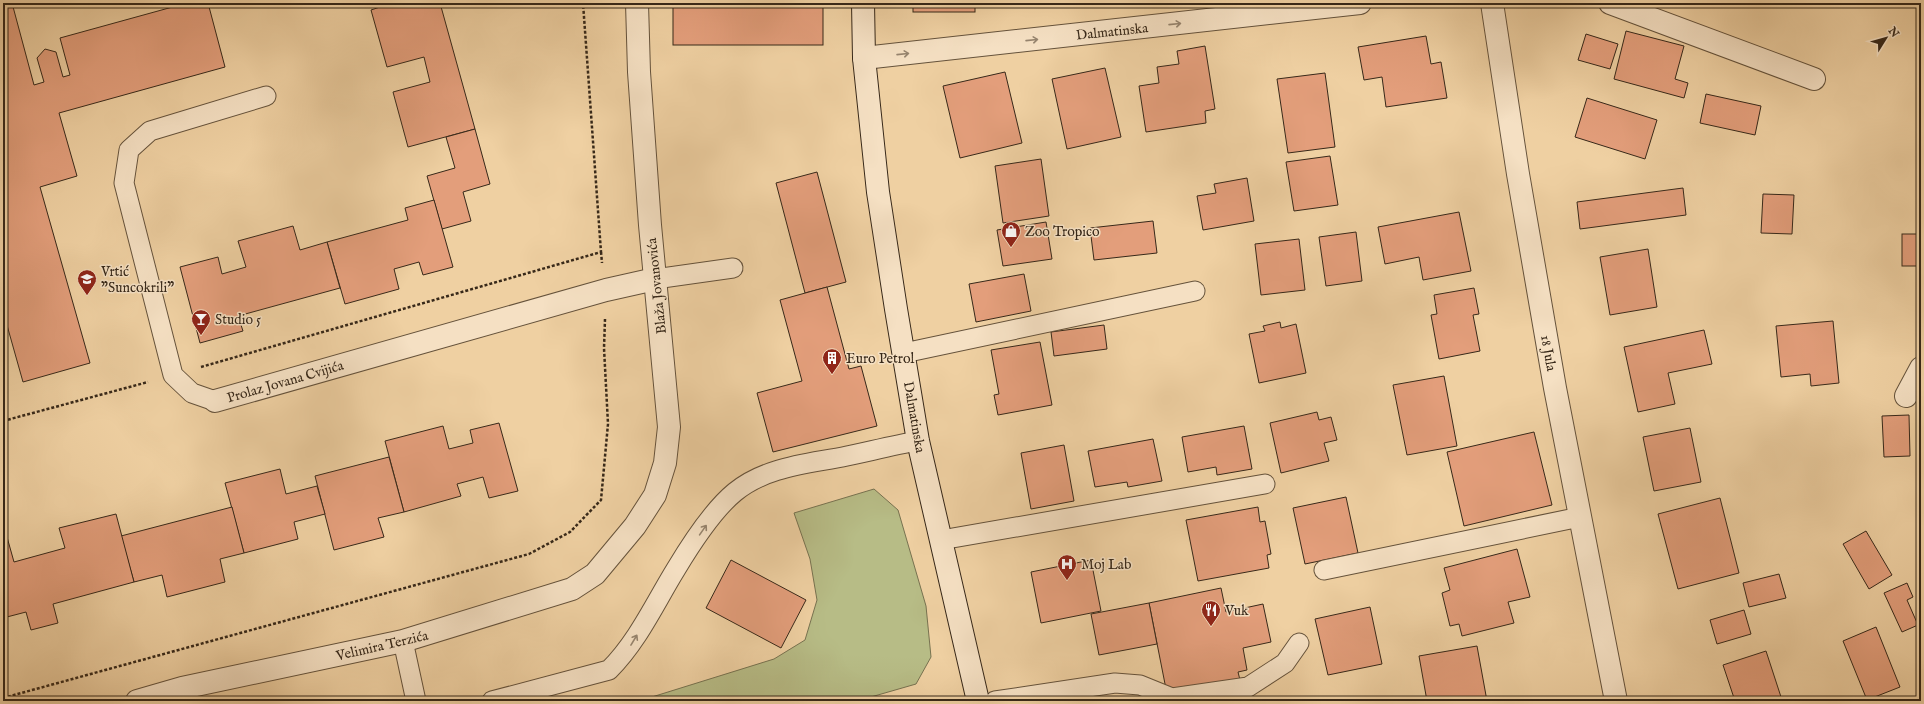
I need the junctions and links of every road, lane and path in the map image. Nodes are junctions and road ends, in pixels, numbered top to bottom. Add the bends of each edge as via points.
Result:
1 (583, 3) edge
2 (637, 3) edge
3 (863, 3) edge
4 (1360, 3) edge
5 (1492, 3) edge
6 (1610, 3) edge
7 (864, 58) junction
8 (1814, 79) dead end
9 (266, 96) dead end
10 (601, 252) junction
11 (733, 268) dead end
12 (655, 279) junction
13 (606, 290) junction
14 (1195, 291) dead end
15 (904, 353) junction
16 (1921, 368) edge
17 (173, 375) junction
18 (1906, 396) dead end
19 (215, 401) joint
20 (3, 420) edge
21 (918, 441) junction
22 (1265, 484) dead end
23 (1580, 517) junction
24 (941, 540) junction
25 (612, 554) joint
26 (1324, 570) dead end
27 (403, 641) junction
28 (1299, 643) dead end
29 (3, 698) edge
30 (146, 700) edge
31 (416, 701) edge
32 (492, 701) edge
33 (978, 701) edge
34 (995, 701) edge
35 (1616, 701) edge

1 - 10 path
2 - 12 street, Blaža Jovanovića
3 - 7 street, Dalmatinska
7 -> 4 street, Dalmatinska
5 - 23 street, 18 Jula via 1518,174
6 - 8 street
7 - 15 street, Dalmatinska via 878,192
9 - 17 lane via 150,131 129,150 124,183
10 - 13 path
10 - 17 path
11 - 12 lane
12 - 13 street, Prolaz Jovana Cvijića
12 - 25 street, Blaža Jovanovića via 669,428 665,463 655,495 635,526
13 - 19 street, Prolaz Jovana Cvijića
13 - 29 path via 604,348 608,424 601,500 570,532 529,554
14 - 15 lane
15 - 21 street, Dalmatinska
16 - 18 street
17 - 19 lane, Prolaz Jovana Cvijića via 192,394
17 - 20 path
21 - 24 street, Dalmatinska
32 -> 21 lane via 609,670 632,643 681,561 714,514 735,492 759,478 788,467
22 - 24 lane
23 - 26 lane
23 - 35 street, 18 Jula
24 - 33 street, Dalmatinska
25 - 27 street, Velimira Terzića via 594,574 572,589
27 - 30 street, Velimira Terzića via 182,688
27 - 31 lane
28 - 34 lane via 1285,663 1248,687 1172,698 1140,685 1115,683

